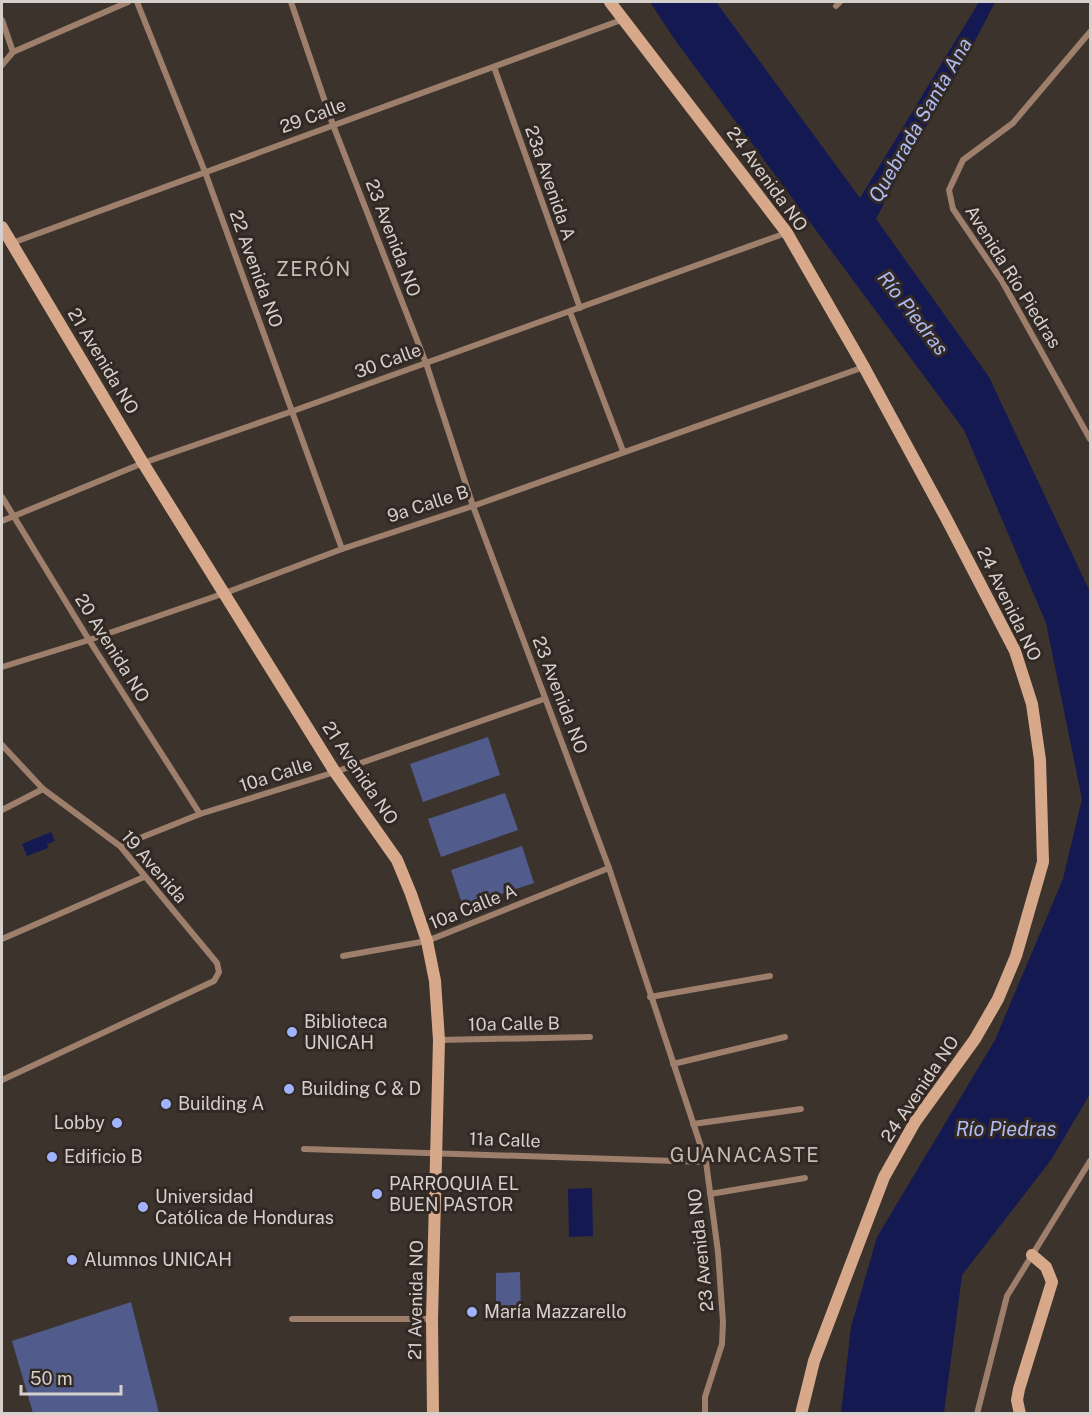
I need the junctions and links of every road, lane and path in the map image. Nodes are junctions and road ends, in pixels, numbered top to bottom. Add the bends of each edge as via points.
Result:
1 (128, 2) edge
2 (136, 2) edge
3 (291, 2) edge
4 (610, 2) edge
5 (625, 19) junction
6 (2, 20) edge
7 (1090, 32) edge
8 (13, 52) junction
9 (2, 65) edge
10 (494, 67) junction
11 (333, 124) junction
12 (205, 172) junction
13 (2, 227) edge
14 (787, 233) junction
15 (12, 243) junction
16 (580, 308) junction
17 (570, 312) junction
18 (426, 363) junction
19 (864, 367) junction
20 (293, 411) junction
21 (1090, 439) edge
22 (623, 451) junction
23 (143, 463) junction
24 (2, 498) edge
25 (473, 506) junction
26 (13, 516) junction
27 (2, 520) edge
28 (342, 549) junction
29 (225, 593) junction
30 (88, 640) junction
31 (2, 667) edge
32 (544, 699) junction
33 (2, 744) edge
34 (335, 772) junction
35 (43, 789) junction
36 (2, 810) edge
37 (200, 814) junction
38 (120, 846) junction
39 (609, 868) junction
40 (144, 877) junction
41 (2, 939) edge
42 (427, 941) junction
43 (343, 956) dead end
44 (770, 976) dead end
45 (650, 997) junction
46 (590, 1037) dead end
47 (785, 1037) dead end
48 (439, 1040) junction
49 (673, 1064) junction
50 (2, 1080) edge
51 (801, 1109) dead end
52 (693, 1124) junction
53 (304, 1149) dead end
54 (438, 1153) junction
55 (1090, 1161) edge
56 (705, 1162) junction
57 (805, 1178) dead end
58 (710, 1194) junction
59 (1032, 1255) junction
60 (292, 1319) dead end
61 (432, 1319) junction
62 (434, 1413) edge
63 (705, 1413) edge
64 (801, 1413) edge
65 (977, 1413) edge
66 (1020, 1413) edge

1 - 8 street
2 - 12 street, 22 Avenida NO
3 - 11 street, 23 Avenida NO
4 - 5 street, 24 Avenida NO
5 - 10 street, 29 Calle
5 - 14 street, 24 Avenida NO
6 - 8 street
7 - 21 street, Avenida Río Piedras via 1012,123 963,160 949,190 953,209 1002,281
8 - 9 street
10 - 11 street, 29 Calle
10 - 16 street, 23a Avenida A
11 - 12 street, 29 Calle
11 - 18 street, 23 Avenida NO
12 - 15 street, 29 Calle
12 - 20 street, 22 Avenida NO
13 - 15 street, 21 Avenida NO
14 - 16 street, 30 Calle
14 - 19 street, 24 Avenida NO
15 - 23 street, 21 Avenida NO
16 - 17 street, 30 Calle
17 - 18 street, 30 Calle
17 - 22 street
18 - 20 street, 30 Calle
18 - 25 street, 23 Avenida NO
19 - 22 street, 9a Calle B
19 - 64 street, 24 Avenida NO via 1015,651 1032,704 1040,760 1043,862 1021,939 998,999 975,1039 915,1122 885,1177 813,1361
20 - 23 street, 30 Calle
20 - 28 street, 22 Avenida NO
22 - 25 street, 9a Calle B
23 - 26 street, 30 Calle
23 - 29 street, 21 Avenida NO
24 - 26 street, 20 Avenida NO
25 - 28 street, 9a Calle B
25 - 32 street, 23 Avenida NO
26 - 27 street, 30 Calle
26 - 30 street, 20 Avenida NO
28 - 29 street, 9a Calle B
29 - 30 street, 9a Calle B
29 - 34 street, 21 Avenida NO
30 - 31 street, 9a Calle B
30 - 37 street, 20 Avenida NO
32 - 34 street, 10a Calle
32 - 39 street, 23 Avenida NO
33 - 35 street, 19 Avenida
34 - 37 street, 10a Calle
34 - 42 street, 21 Avenida NO via 397,860
35 - 36 street
35 - 38 street, 19 Avenida
37 - 38 street, 10a Calle
38 - 40 street, 19 Avenida
39 - 42 street, 10a Calle A
39 - 45 street, 23 Avenida NO
40 - 41 street
40 - 50 street, 19 Avenida via 217,963 219,972 214,981
42 - 43 street, 10a Calle A
42 - 48 street, 21 Avenida NO via 435,981
44 - 45 street
45 - 49 street, 23 Avenida NO
46 - 48 street, 10a Calle B
47 - 49 street
48 - 54 street, 21 Avenida NO
49 - 52 street, 23 Avenida NO
51 - 52 street
52 - 56 street, 23 Avenida NO
53 - 54 street, 11a Calle
54 - 56 street, 11a Calle
54 - 61 street, 21 Avenida NO
55 - 59 street
56 - 58 street, 23 Avenida NO
57 - 58 street
58 - 63 street, 23 Avenida NO via 723,1322 719,1354 705,1397
59 - 65 street via 1007,1296
59 - 66 street via 1046,1267 1052,1282 1019,1389
60 - 61 street
61 - 62 street, 21 Avenida NO

